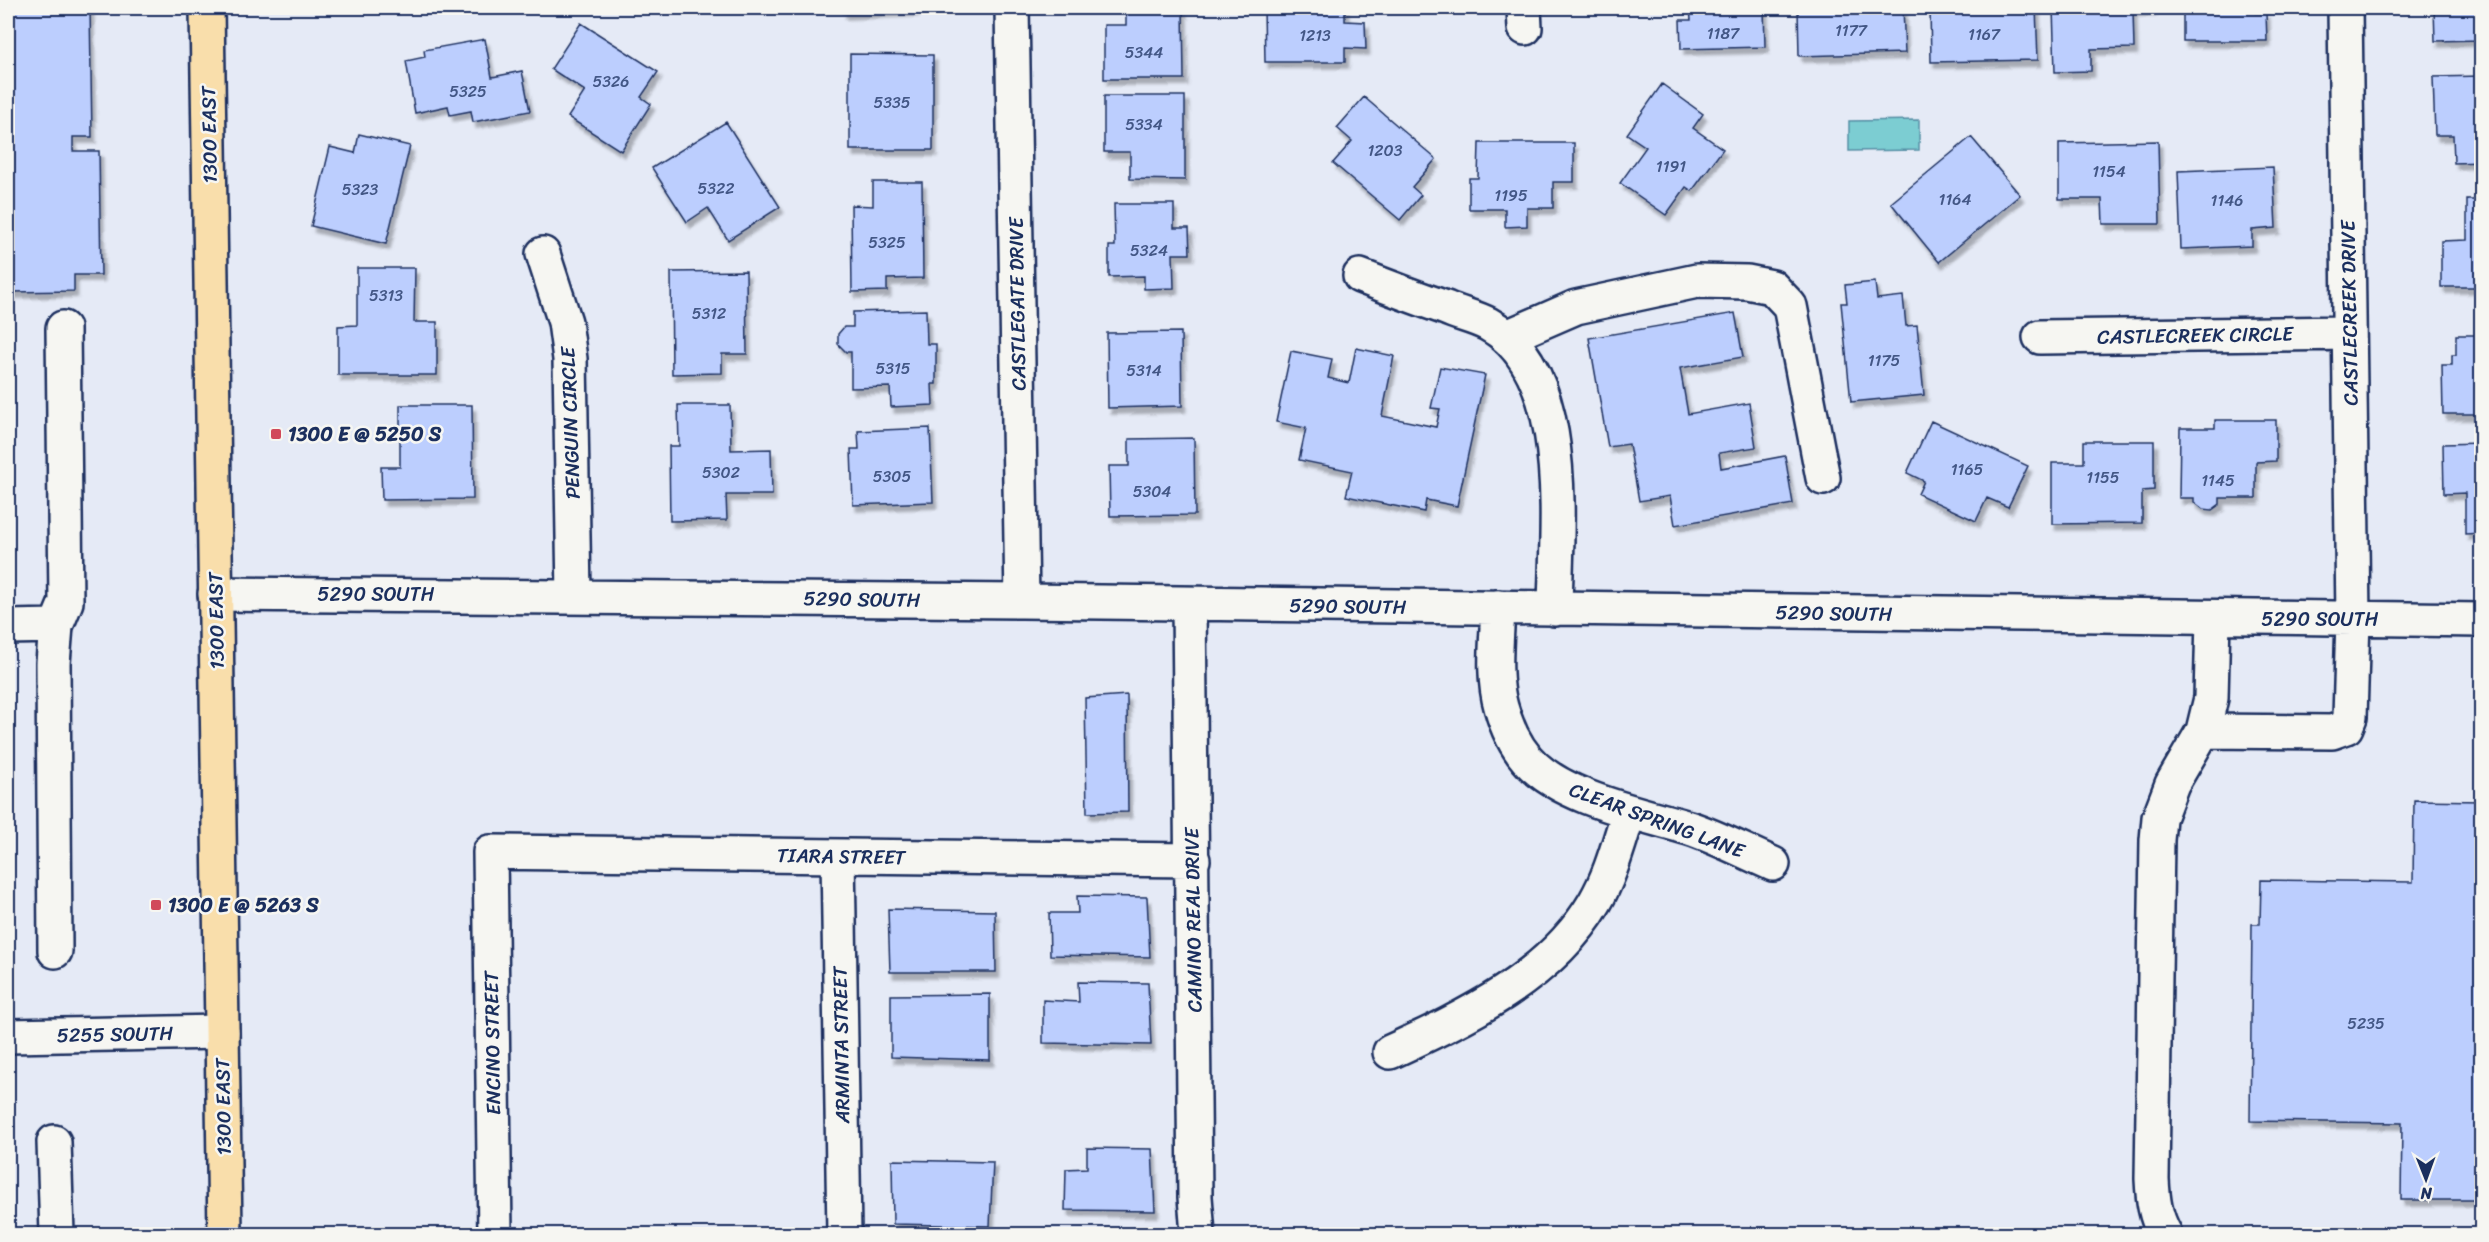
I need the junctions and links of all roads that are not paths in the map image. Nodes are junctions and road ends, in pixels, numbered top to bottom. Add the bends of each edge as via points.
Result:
1 (207, 8) edge
2 (1012, 8) edge
3 (2345, 8) edge
4 (543, 254) dead end
5 (1360, 276) dead end
6 (63, 328) dead end
7 (2349, 333) junction
8 (1507, 337) junction
9 (2040, 338) dead end
10 (1823, 478) dead end
11 (215, 594) junction
12 (574, 596) junction
13 (1022, 601) junction
14 (1189, 604) junction
15 (1498, 607) junction
16 (1555, 609) junction
17 (2213, 618) junction
18 (2353, 619) junction
19 (2481, 620) edge
20 (56, 626) junction
21 (8, 627) edge
22 (2203, 731) junction
23 (1629, 812) junction
24 (490, 852) joint
25 (838, 856) junction
26 (1193, 860) junction
27 (1773, 864) dead end
28 (55, 951) dead end
29 (222, 1032) junction
30 (8, 1036) edge
31 (1390, 1052) dead end
32 (54, 1142) dead end
33 (57, 1234) edge
34 (225, 1234) edge
35 (495, 1234) edge
36 (844, 1234) edge
37 (1198, 1234) edge
38 (2165, 1234) edge

1 - 11 main road, 1300 EAST
2 - 13 street, CASTLEGATE DRIVE
3 - 7 street, CASTLECREEK DRIVE
4 - 12 street, PENGUIN CIRCLE via 565,322 570,359
5 - 8 street via 1488,324
6 - 20 street via 66,602
7 - 9 street, CASTLECREEK CIRCLE
7 - 18 street, CASTLECREEK DRIVE
8 - 10 street via 1576,307 1697,281 1772,286 1790,306
8 - 16 street via 1542,390 1553,437
11 - 12 street, 5290 SOUTH
11 - 29 main road, 1300 EAST
12 - 13 street, 5290 SOUTH
13 - 14 street, 5290 SOUTH
14 - 15 street, 5290 SOUTH
14 - 26 street, CAMINO REAL DRIVE
15 - 16 street, 5290 SOUTH
15 - 23 street, CLEAR SPRING LANE via 1497,692 1517,744 1542,773
16 - 17 street, 5290 SOUTH
17 - 18 street, 5290 SOUTH
17 - 22 street via 2211,698
18 - 19 street, 5290 SOUTH
18 - 22 street, CASTLECREEK DRIVE via 2350,717 2346,727 2332,732
20 - 21 street
20 - 28 street
22 - 38 street via 2172,784 2159,818 2157,840 2152,1179 2157,1220
23 - 27 street, CLEAR SPRING LANE via 1691,828
23 - 31 street via 1595,902 1545,960 1484,1005
24 - 25 street, TIARA STREET
24 - 35 street, ENCINO STREET
25 - 26 street, TIARA STREET
25 - 36 street, ARMINTA STREET
26 - 37 street, CAMINO REAL DRIVE
29 - 30 street, 5255 SOUTH
29 - 34 main road, 1300 EAST
32 - 33 street

